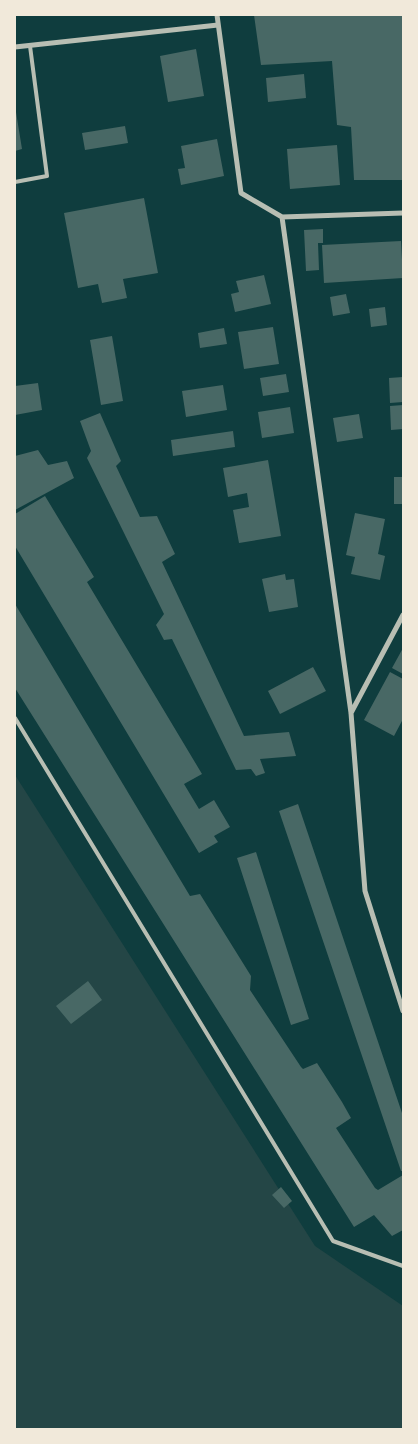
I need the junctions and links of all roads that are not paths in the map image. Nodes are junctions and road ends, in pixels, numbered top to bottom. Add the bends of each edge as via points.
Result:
1 (217, 15) edge
2 (218, 25) junction
3 (30, 46) junction
4 (15, 48) edge
5 (15, 182) edge
6 (403, 213) edge
7 (282, 217) junction
8 (403, 614) edge
9 (351, 713) junction
10 (15, 718) edge
11 (403, 1011) edge
12 (403, 1266) edge

1 - 2 street
2 - 3 street
2 - 7 street via 241,193
3 - 4 street
3 - 5 lane via 48,176
6 - 7 street
7 - 9 street
8 - 9 street
9 - 11 street via 365,891
10 - 12 lane via 333,1241

